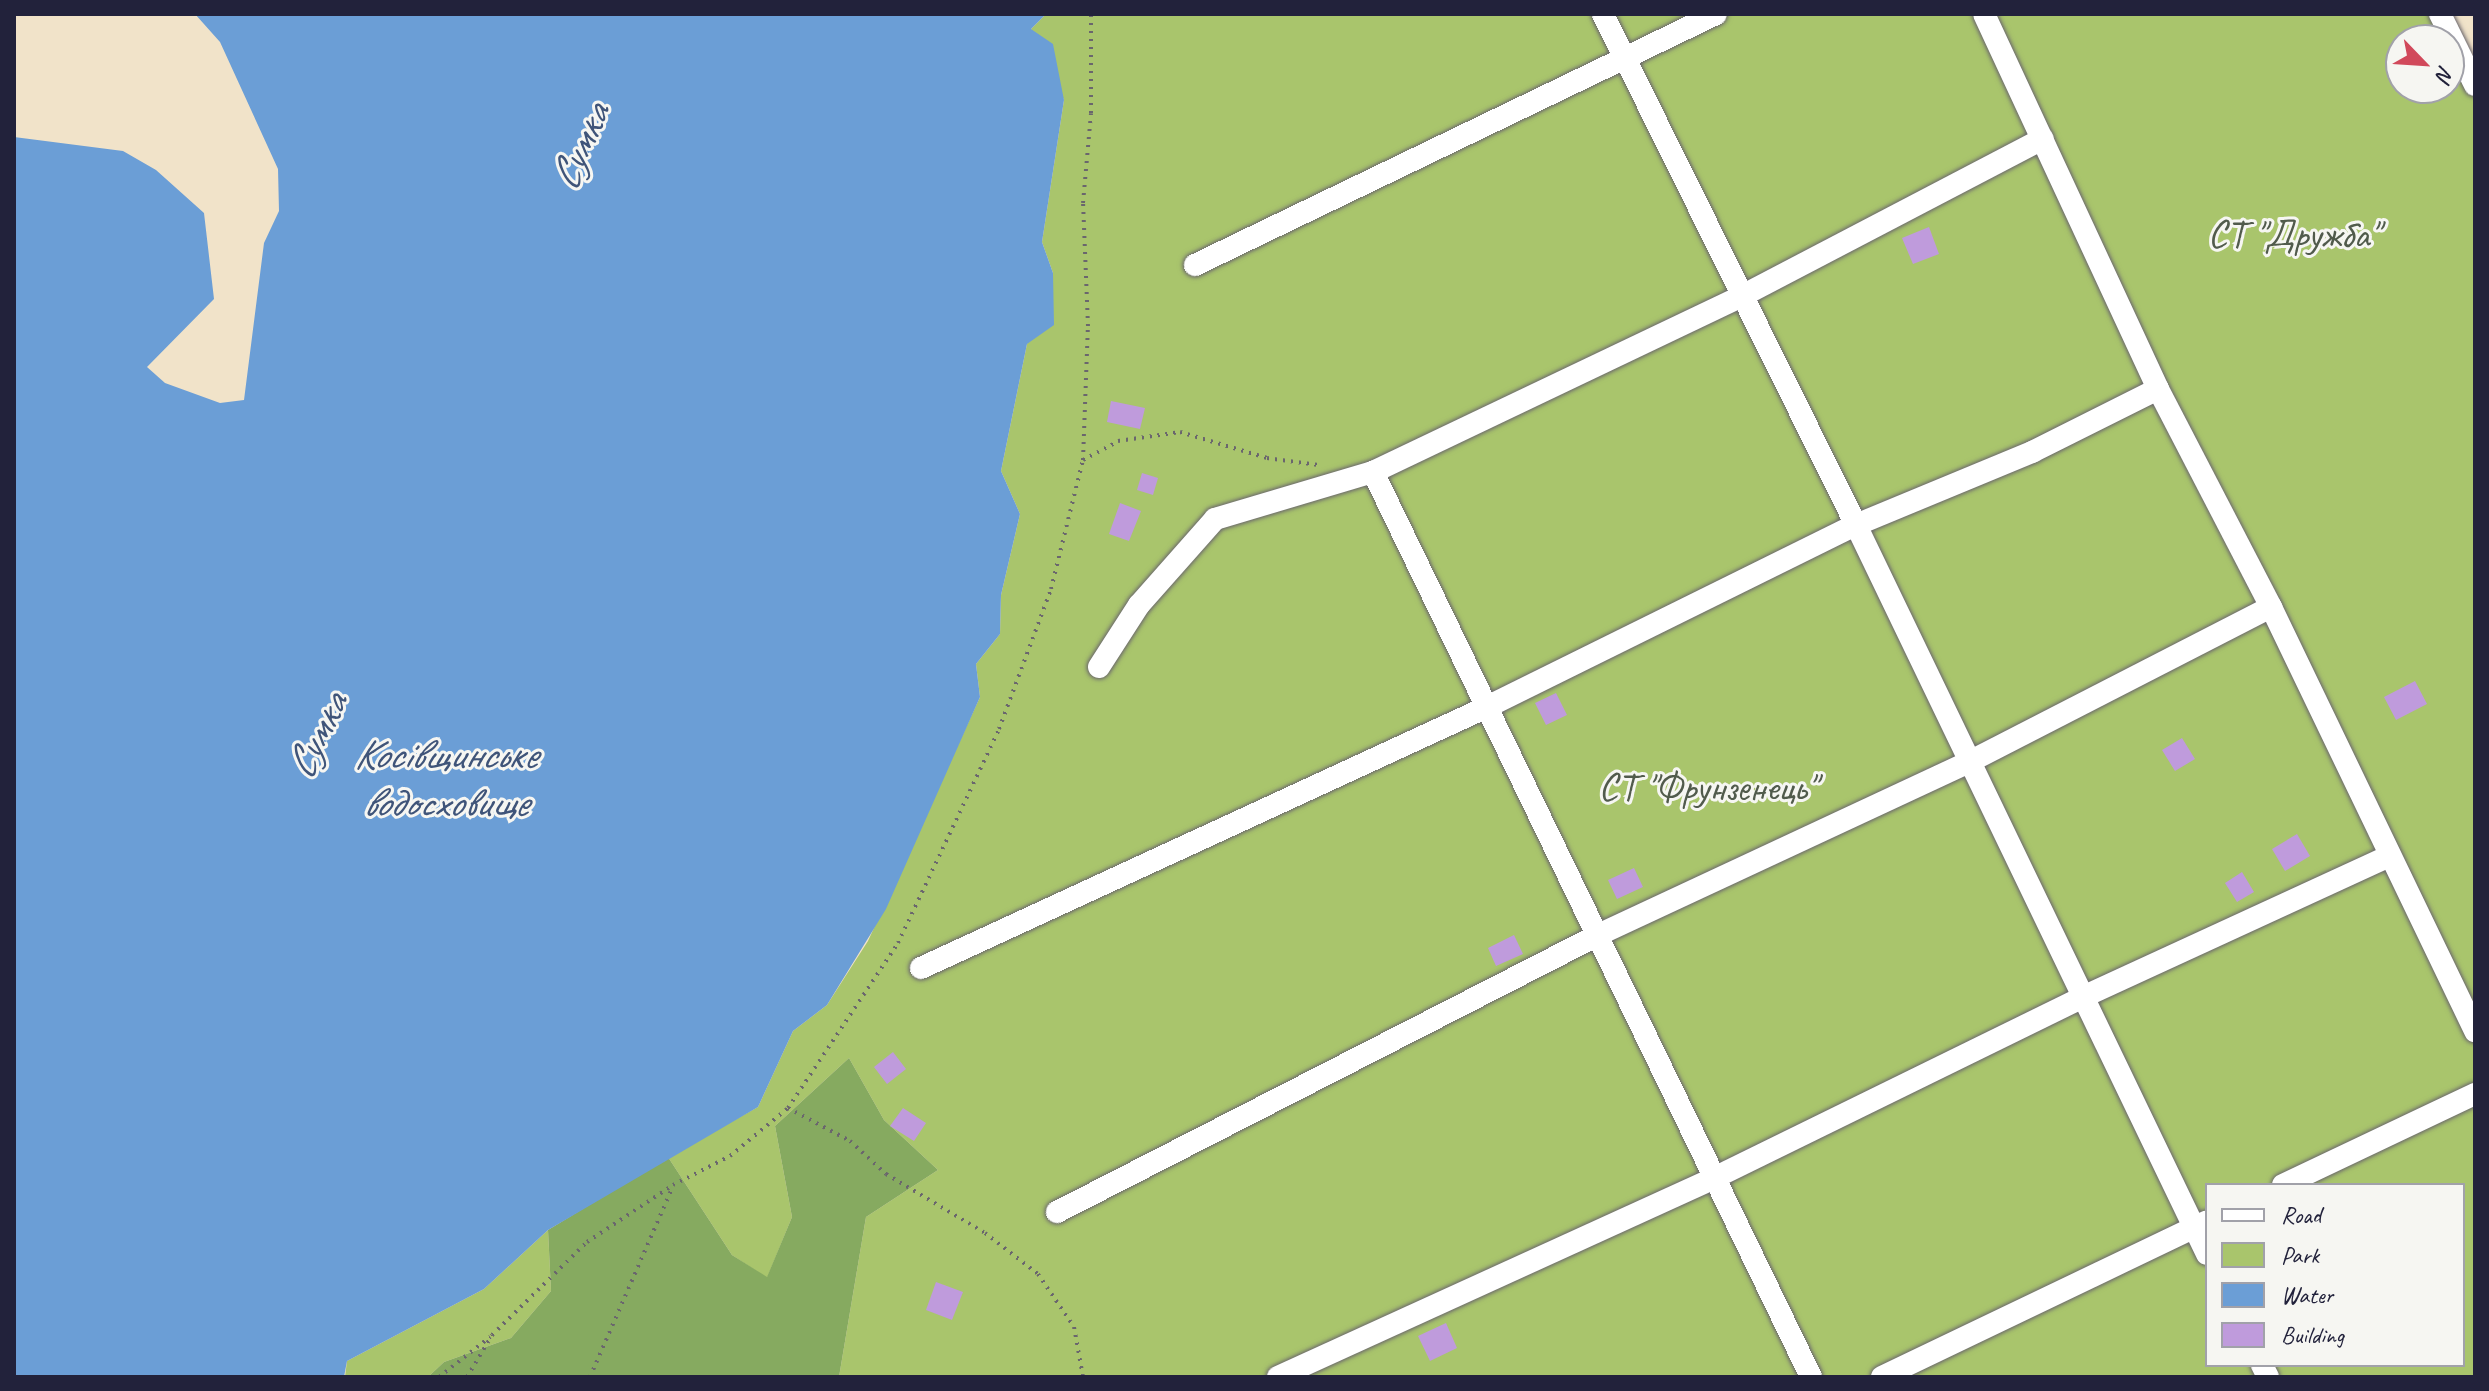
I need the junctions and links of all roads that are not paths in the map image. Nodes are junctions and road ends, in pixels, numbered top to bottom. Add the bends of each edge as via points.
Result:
1 (1603, 14) edge
2 (1716, 14) edge
3 (1984, 14) edge
4 (2440, 14) edge
5 (1625, 60) junction
6 (2475, 85) edge
7 (2043, 139) junction
8 (1195, 265) dead end
9 (1744, 295) junction
10 (2158, 389) junction
11 (1373, 472) junction
12 (1856, 525) junction
13 (2271, 607) junction
14 (1099, 667) dead end
15 (1489, 706) junction
16 (1971, 761) junction
17 (2389, 856) junction
18 (1598, 935) junction
19 (921, 968) dead end
20 (2083, 997) junction
21 (2475, 1031) edge
22 (2475, 1094) edge
23 (1716, 1177) junction
24 (2287, 1183) edge
25 (1057, 1212) dead end
26 (2200, 1224) edge
27 (2205, 1245) edge
28 (1278, 1377) edge
29 (1811, 1377) edge
30 (1882, 1377) edge

1 - 5 street
2 - 5 street
3 - 7 street
4 - 6 street
5 - 8 street
5 - 9 street
7 - 9 street
7 - 10 street
9 - 11 street
9 - 12 street
10 - 12 street via 2032,452
10 - 13 street
11 - 14 street via 1215,519 1139,605
11 - 15 street
12 - 15 street
12 - 16 street
13 - 16 street
13 - 17 street
15 - 18 street
15 - 19 street
16 - 18 street
16 - 20 street
17 - 20 street
17 - 21 street
18 - 23 street
18 - 25 street
20 - 23 street
20 - 26 street
22 - 24 street
23 - 28 street
23 - 29 street
26 - 27 street
26 - 30 street

